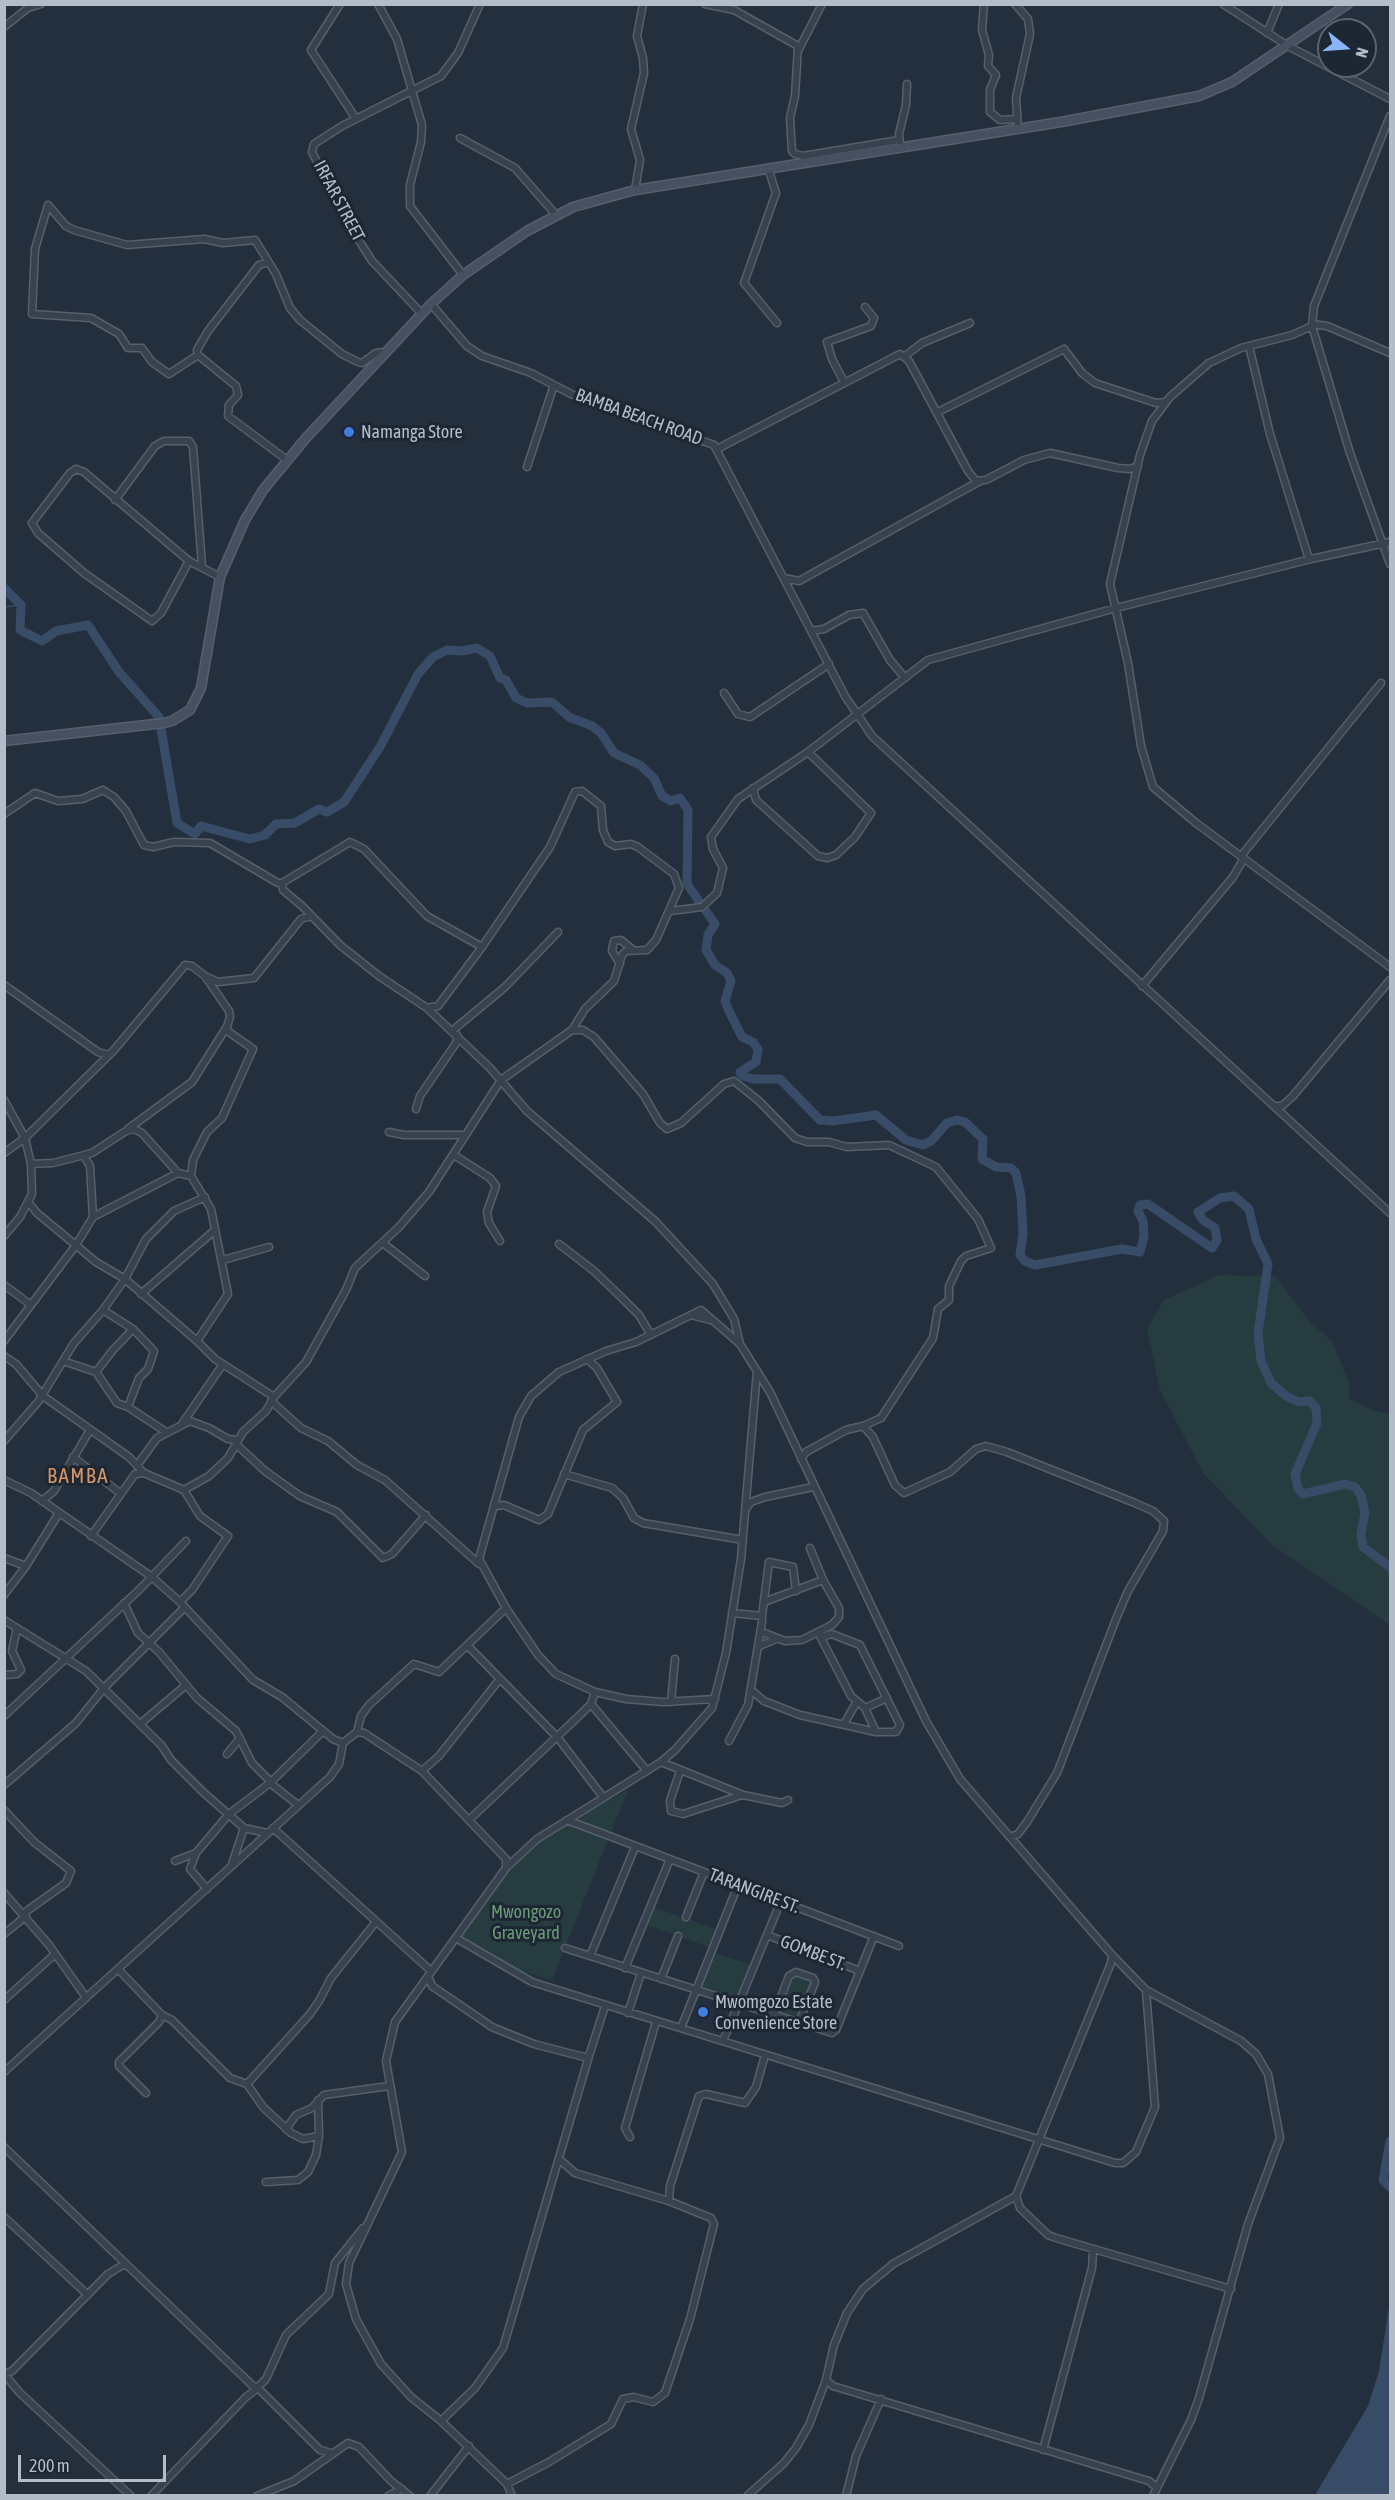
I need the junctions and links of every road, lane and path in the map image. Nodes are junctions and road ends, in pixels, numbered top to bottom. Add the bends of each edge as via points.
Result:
1 (40, 4) edge
2 (340, 4) edge
3 (378, 4) edge
4 (480, 4) edge
5 (643, 4) edge
6 (705, 4) edge
7 (822, 4) edge
8 (984, 4) edge
9 (1015, 4) edge
10 (1223, 4) edge
11 (1279, 4) edge
12 (1348, 4) edge
13 (4, 27) edge
14 (1267, 33) junction
15 (1288, 46) junction
16 (799, 50) junction
17 (907, 84) dead end
18 (413, 91) junction
19 (1390, 99) edge
20 (1390, 116) edge
21 (356, 119) junction
22 (1017, 123) junction
23 (460, 138) dead end
24 (900, 143) junction
25 (768, 168) junction
26 (635, 190) junction
27 (556, 215) junction
28 (268, 262) junction
29 (463, 275) junction
30 (431, 304) junction
31 (865, 307) dead end
32 (422, 314) junction
33 (777, 323) dead end
34 (970, 323) dead end
35 (1312, 325) junction
36 (1249, 346) junction
37 (384, 352) junction
38 (1390, 352) edge
39 (198, 355) junction
40 (905, 356) junction
41 (844, 382) junction
42 (554, 385) junction
43 (1166, 402) junction
44 (938, 412) junction
45 (717, 449) junction
46 (287, 460) junction
47 (1138, 466) junction
48 (527, 467) dead end
49 (980, 482) junction
50 (115, 500) junction
51 (1388, 542) edge
52 (1311, 559) junction
53 (189, 561) junction
54 (1390, 564) edge
55 (202, 566) junction
56 (220, 577) junction
57 (784, 578) junction
58 (1116, 608) junction
59 (812, 631) junction
60 (829, 664) junction
61 (905, 678) junction
62 (1381, 683) dead end
63 (724, 693) dead end
64 (856, 715) junction
65 (4, 741) edge
66 (808, 752) junction
67 (753, 788) junction
68 (4, 814) edge
69 (1243, 857) junction
70 (282, 883) junction
71 (670, 911) junction
72 (312, 916) junction
73 (558, 932) dead end
74 (482, 947) junction
75 (632, 949) junction
76 (620, 963) junction
77 (1390, 967) edge
78 (205, 976) junction
79 (1390, 980) edge
80 (4, 985) edge
81 (1142, 986) junction
82 (427, 1008) junction
83 (226, 1028) junction
84 (572, 1030) junction
85 (455, 1034) junction
86 (109, 1055) junction
87 (501, 1080) junction
88 (4, 1100) edge
89 (1275, 1106) junction
90 (416, 1109) dead end
91 (126, 1131) junction
92 (389, 1132) dead end
93 (465, 1136) junction
94 (25, 1138) junction
95 (4, 1153) edge
96 (454, 1155) junction
97 (84, 1156) junction
98 (32, 1164) junction
99 (178, 1173) junction
100 (191, 1176) junction
101 (205, 1197) junction
102 (29, 1203) junction
103 (1390, 1213) edge
104 (93, 1217) junction
105 (215, 1230) junction
106 (4, 1236) edge
107 (500, 1241) dead end
108 (383, 1243) junction
109 (559, 1244) dead end
110 (76, 1245) junction
111 (269, 1247) dead end
112 (223, 1260) junction
113 (425, 1276) dead end
114 (125, 1279) junction
115 (4, 1285) edge
116 (141, 1294) junction
117 (31, 1305) junction
118 (103, 1310) junction
119 (133, 1329) junction
120 (651, 1335) junction
121 (4, 1341) edge
122 (197, 1341) junction
123 (740, 1344) junction
124 (4, 1356) edge
125 (587, 1359) junction
126 (63, 1361) junction
127 (223, 1364) junction
128 (757, 1370) junction
129 (96, 1372) junction
130 (42, 1396) junction
131 (273, 1399) junction
132 (128, 1407) junction
133 (182, 1425) junction
134 (863, 1426) junction
135 (90, 1430) junction
136 (166, 1432) junction
137 (4, 1441) edge
138 (238, 1442) junction
139 (797, 1449) junction
140 (806, 1452) junction
141 (73, 1457) junction
142 (801, 1459) junction
143 (138, 1464) junction
144 (144, 1473) junction
145 (564, 1474) junction
146 (4, 1480) edge
147 (813, 1487) junction
148 (184, 1490) junction
149 (120, 1493) junction
150 (42, 1501) junction
151 (496, 1506) junction
152 (744, 1511) junction
153 (59, 1513) junction
154 (426, 1515) junction
155 (91, 1536) junction
156 (743, 1540) junction
157 (186, 1541) dead end
158 (810, 1548) dead end
159 (4, 1558) edge
160 (479, 1564) junction
161 (26, 1566) junction
162 (152, 1577) junction
163 (823, 1580) junction
164 (796, 1591) junction
165 (4, 1595) edge
166 (764, 1602) junction
167 (124, 1604) junction
168 (182, 1605) junction
169 (506, 1608) junction
170 (732, 1613) junction
171 (762, 1616) junction
172 (4, 1620) edge
173 (17, 1628) junction
174 (762, 1632) junction
175 (820, 1635) junction
176 (776, 1639) junction
177 (150, 1644) junction
178 (467, 1645) junction
179 (760, 1646) junction
180 (67, 1658) junction
181 (675, 1659) dead end
182 (4, 1675) edge
183 (500, 1680) junction
184 (186, 1685) junction
185 (104, 1688) junction
186 (751, 1690) junction
187 (595, 1692) junction
188 (887, 1698) junction
189 (716, 1699) junction
190 (671, 1702) junction
191 (856, 1702) junction
192 (591, 1704) junction
193 (865, 1708) junction
194 (4, 1716) edge
195 (140, 1724) junction
196 (844, 1724) junction
197 (323, 1731) junction
198 (357, 1732) junction
199 (876, 1732) junction
200 (240, 1738) junction
201 (558, 1738) junction
202 (729, 1741) dead end
203 (343, 1743) junction
204 (227, 1754) dead end
205 (661, 1762) junction
206 (422, 1771) junction
207 (646, 1771) junction
208 (680, 1771) junction
209 (271, 1782) junction
210 (4, 1785) edge
211 (743, 1795) junction
212 (603, 1797) junction
213 (788, 1800) dead end
214 (298, 1805) junction
215 (4, 1810) edge
216 (229, 1814) junction
217 (469, 1820) junction
218 (567, 1820) junction
219 (244, 1828) junction
220 (273, 1828) junction
221 (267, 1833) junction
222 (1010, 1837) junction
223 (635, 1846) junction
224 (196, 1853) junction
225 (670, 1859) junction
226 (175, 1861) dead end
227 (508, 1866) junction
228 (231, 1867) junction
229 (704, 1872) junction
230 (738, 1885) junction
231 (207, 1889) junction
232 (4, 1893) edge
233 (781, 1901) junction
234 (25, 1915) junction
235 (686, 1917) dead end
236 (375, 1923) junction
237 (4, 1934) edge
238 (767, 1935) junction
239 (678, 1936) dead end
240 (874, 1936) junction
241 (456, 1938) junction
242 (899, 1946) dead end
243 (565, 1948) dead end
244 (54, 1955) junction
245 (1112, 1955) junction
246 (590, 1956) junction
247 (1119, 1962) junction
248 (1111, 1963) junction
249 (626, 1968) junction
250 (118, 1969) junction
251 (860, 1971) junction
252 (641, 1973) junction
253 (429, 1974) junction
254 (661, 1979) junction
255 (696, 1990) junction
256 (1146, 1990) junction
257 (85, 1996) junction
258 (4, 2000) edge
259 (738, 2003) junction
260 (605, 2006) junction
261 (628, 2013) junction
262 (162, 2015) junction
263 (774, 2015) junction
264 (656, 2022) junction
265 (799, 2023) junction
266 (681, 2028) junction
267 (723, 2041) junction
268 (765, 2055) junction
269 (589, 2056) junction
270 (4, 2072) edge
271 (247, 2084) junction
272 (389, 2086) junction
273 (146, 2093) dead end
274 (318, 2100) junction
275 (286, 2129) junction
276 (319, 2136) junction
277 (630, 2137) dead end
278 (1040, 2139) junction
279 (4, 2147) edge
280 (560, 2159) junction
281 (266, 2182) dead end
282 (1016, 2196) junction
283 (669, 2201) junction
284 (4, 2217) edge
285 (365, 2226) junction
286 (1093, 2251) junction
287 (128, 2266) junction
288 (1231, 2289) junction
289 (88, 2295) junction
290 (5, 2377) edge
291 (826, 2380) junction
292 (257, 2388) junction
293 (881, 2399) junction
294 (441, 2421) junction
295 (469, 2446) junction
296 (1043, 2450) junction
297 (331, 2453) junction
298 (507, 2484) junction
299 (1157, 2488) junction
300 (402, 2489) junction
301 (131, 2496) edge
302 (151, 2496) edge
303 (257, 2496) edge
304 (388, 2496) edge
305 (410, 2496) edge
306 (430, 2496) edge
307 (512, 2496) edge
308 (747, 2496) edge
309 (846, 2496) edge
310 (1153, 2496) edge

1 - 13 street via 28,8
2 - 21 street via 311,50
3 - 18 street via 397,39
4 - 18 street, IRFAR STREET via 448,70
5 - 26 street via 637,36 644,73 631,129 640,160
6 - 16 street via 734,10 796,43
7 - 16 street
8 - 22 street via 982,30 988,66 996,75 990,90 990,112 1000,120
9 - 22 street via 1028,19 1030,34 1016,98
10 - 14 street
11 - 14 street
12 - 15 main road
14 - 15 street
15 - 19 street
15 - 22 main road via 1232,82 1199,96
16 - 24 street via 790,118 795,154
17 - 24 street
18 - 21 street, IRFAR STREET
18 - 29 street via 422,135 410,185 410,206
20 - 35 street via 1314,306
21 - 32 street, IRFAR STREET via 320,138 312,152 346,220 372,261
22 - 24 main road
23 - 27 street via 515,168
24 - 25 main road
25 - 26 main road
25 - 33 street via 776,193 744,284
26 - 27 main road
27 - 29 main road
28 - 37 street via 290,308 342,354 362,363
28 - 39 street via 259,265 208,331
28 - 39 street via 260,245 252,239 127,245 89,236 66,226 48,205 35,249 32,314 91,318 119,334 128,348 142,348 152,362 169,374
29 - 30 main road
30 - 32 main road
30 - 42 street, BAMBA BEACH ROAD via 474,351
31 - 41 street via 874,318 871,326 827,342
32 - 37 main road
34 - 40 street via 922,343
35 - 36 street
35 - 38 street via 1327,326
35 - 51 street via 1350,453
36 - 43 street via 1209,363
36 - 52 street via 1285,487 1306,554
37 - 46 main road
39 - 46 street via 236,386 238,395 229,405 228,416
40 - 41 street via 896,355
40 - 44 street
41 - 45 street
42 - 45 street, BAMBA BEACH ROAD via 578,397 710,442
42 - 48 street
43 - 44 street via 1095,382 1082,373 1064,349
43 - 47 street via 1152,421
44 - 49 street via 972,478
45 - 57 street, BAMBA BEACH ROAD
46 - 56 main road via 245,520
47 - 49 street via 1118,468 1050,453 1024,460
47 - 58 street via 1111,573
49 - 57 street via 799,581
50 - 53 street
50 - 53 street via 84,471 75,469 34,518 33,527 84,573 152,621
50 - 55 street via 155,446 164,441 189,441 193,447
51 - 52 street
51 - 54 street
52 - 58 street
53 - 55 street
55 - 56 street
56 - 65 main road via 201,688 190,710 164,723
57 - 59 street, BAMBA BEACH ROAD
58 - 61 street via 928,660
58 - 69 street via 1150,782 1196,824
59 - 60 street, BAMBA BEACH ROAD
59 - 61 street via 849,615 863,614
60 - 63 street via 750,717 738,714
60 - 64 street, BAMBA BEACH ROAD
61 - 64 street
62 - 69 street
64 - 66 street
64 - 81 street, BAMBA BEACH ROAD via 894,758
66 - 67 street
66 - 67 street via 871,813 855,837 836,855 818,856 756,800
67 - 71 street via 733,806 711,837 723,868 723,878 712,899 702,907
68 - 70 street via 35,793 58,801 81,799 103,790 126,811 144,845 210,843
69 - 77 street
69 - 81 street via 1233,877
70 - 72 street via 283,890
70 - 74 street via 350,842 364,849 427,916
71 - 74 street via 679,888 674,874 638,847 608,842 601,806 579,791 575,792 550,847
71 - 75 street via 647,950
72 - 78 street via 301,919 254,978 218,982
72 - 82 street via 357,960
73 - 85 street
74 - 82 street via 438,1006
75 - 76 street via 622,955
75 - 76 street via 621,940 614,941 612,951
76 - 84 street via 614,981 585,1009
78 - 83 street via 230,1011
78 - 86 street via 185,965
79 - 89 street via 1293,1096 1282,1106
80 - 86 street via 98,1052
81 - 89 street, BAMBA BEACH ROAD
82 - 85 street
83 - 91 street via 192,1082
83 - 100 street via 251,1046 253,1052 222,1118 207,1132 196,1151
84 - 87 street
84 - 134 street via 583,1030 594,1037 643,1094 667,1130 681,1123 724,1084 734,1081 795,1138 847,1146 889,1145 936,1167 978,1219 991,1248 966,1256 961,1262 949,1286 949,1300 938,1309 933,1338 881,1418
85 - 87 street
85 - 90 street via 456,1043 420,1096
86 - 94 street
87 - 93 street
87 - 123 street via 520,1105 650,1216 703,1272 734,1319
88 - 94 street
89 - 103 street, BAMBA BEACH ROAD
91 - 97 street
91 - 99 street via 142,1133
92 - 93 street
93 - 96 street
94 - 95 street
94 - 98 street
96 - 107 street via 496,1186 487,1212
96 - 108 street via 429,1192
97 - 98 street
97 - 104 street via 90,1166
98 - 102 street
99 - 100 street
99 - 104 street
100 - 101 street
101 - 105 street
101 - 114 street via 174,1211 146,1239
102 - 106 street
102 - 110 street
104 - 110 street
105 - 112 street
105 - 116 street
108 - 113 street
108 - 131 street via 355,1268 306,1362
109 - 120 street via 620,1296
110 - 114 street
110 - 117 street
111 - 112 street
112 - 122 street via 228,1294
114 - 116 street
114 - 118 street
115 - 117 street
116 - 122 street
117 - 121 street
118 - 119 street
118 - 126 street
119 - 129 street
119 - 132 street via 154,1351
120 - 123 street via 691,1316 711,1320
120 - 125 street
122 - 127 street
123 - 128 street
124 - 130 street via 16,1364
125 - 145 street via 597,1368 617,1402 584,1430
125 - 151 street via 549,1378 522,1407
126 - 129 street
126 - 130 street
127 - 131 street
127 - 133 street
128 - 139 street
128 - 152 street
129 - 132 street via 117,1403
130 - 135 street
130 - 137 street
131 - 138 street
131 - 154 street via 301,1428 328,1441
132 - 136 street
133 - 136 street
133 - 138 street via 190,1421 200,1424
134 - 140 street via 846,1430
134 - 222 street via 873,1437 895,1485 904,1493 950,1472 976,1449 986,1446 1154,1511 1164,1521 1163,1531 1119,1610 1057,1773 1027,1822 1018,1834
135 - 141 street
135 - 143 street
136 - 143 street via 157,1437
138 - 148 street via 209,1476
138 - 154 street via 264,1472 300,1496 337,1512 383,1558 388,1558
139 - 140 street
139 - 142 street
140 - 142 street
141 - 149 street
141 - 150 street via 54,1491
142 - 147 street
143 - 144 street
144 - 148 street
144 - 149 street via 132,1476
145 - 151 street via 543,1519 504,1505
145 - 156 street via 612,1488 623,1497 634,1518 643,1523
146 - 150 street
147 - 152 street via 765,1497 751,1502
147 - 222 street via 927,1721 960,1779
148 - 168 street via 200,1516 228,1536
149 - 155 street
150 - 153 street
151 - 160 street
152 - 156 street
153 - 155 street
153 - 161 street
154 - 160 street
155 - 162 street
156 - 170 street
157 - 162 street
158 - 163 street
159 - 161 street
160 - 169 street
161 - 165 street
162 - 167 street
162 - 168 street
163 - 164 street
163 - 175 street via 840,1613
164 - 166 street
164 - 166 street via 793,1566 771,1560
166 - 171 street
167 - 177 street via 138,1633
167 - 180 street
168 - 177 street
168 - 197 street via 253,1680 282,1697
169 - 178 street
169 - 187 street via 549,1668
170 - 171 street
170 - 189 street
171 - 174 street
172 - 173 street
173 - 180 street
173 - 182 street via 12,1651 21,1670
174 - 176 street
174 - 179 street
175 - 176 street via 802,1640
175 - 188 street via 832,1634 860,1645
175 - 191 street
176 - 179 street
177 - 184 street
177 - 185 street
178 - 183 street
178 - 198 street via 439,1672 414,1664 369,1705
179 - 186 street
180 - 185 street
180 - 194 street
181 - 190 street
183 - 201 street
183 - 206 street via 439,1756
184 - 195 street
184 - 200 street via 229,1723
185 - 195 street
185 - 210 street via 76,1723
186 - 196 street via 777,1708
186 - 202 street via 741,1723
187 - 190 street
187 - 192 street
188 - 193 street
188 - 199 street via 900,1728 888,1734
189 - 190 street
189 - 205 street via 692,1733
191 - 193 street
191 - 196 street
192 - 201 street
192 - 207 street
193 - 199 street
195 - 216 street via 192,1782
196 - 199 street
197 - 203 street
197 - 209 street
198 - 203 street
198 - 206 street via 389,1747
200 - 204 street
200 - 209 street via 252,1763
201 - 212 street
201 - 217 street
203 - 214 street via 335,1771
205 - 207 street
205 - 208 street
206 - 217 street
207 - 212 street
208 - 211 street
208 - 211 street via 670,1801 671,1811 690,1812
209 - 214 street
209 - 216 street
211 - 213 street via 782,1803
212 - 218 street
214 - 220 street
215 - 234 street via 34,1842 71,1871 66,1883
216 - 219 street
216 - 224 street
217 - 227 street via 506,1859
218 - 223 street, TARANGIRE ST.
218 - 227 street via 537,1839
219 - 221 street
219 - 228 street
220 - 221 street
220 - 236 street
221 - 228 street
222 - 245 street
223 - 225 street, TARANGIRE ST.
223 - 246 street
224 - 226 street
224 - 231 street via 190,1869
225 - 229 street, TARANGIRE ST.
225 - 249 street
227 - 241 street
228 - 231 street
229 - 230 street, TARANGIRE ST.
229 - 235 street
230 - 233 street, TARANGIRE ST.
230 - 255 street
231 - 250 street
232 - 234 street
233 - 238 street
233 - 240 street, TARANGIRE ST.
234 - 237 street
234 - 244 street
236 - 253 street
236 - 271 street via 331,1978 310,2014
238 - 251 street, GOMBE ST.
238 - 259 street
239 - 254 street
240 - 242 street, TARANGIRE ST.
240 - 251 street
241 - 253 street
241 - 260 street via 526,1980
243 - 246 street
244 - 257 street
244 - 258 street
245 - 247 street
245 - 248 street
246 - 249 street
247 - 248 street
247 - 256 street
248 - 278 street
249 - 252 street
250 - 257 street
250 - 262 street
251 - 265 street via 834,2032
252 - 254 street
252 - 261 street
253 - 269 street via 432,1986 492,2027 534,2044
253 - 272 street via 395,2022 386,2061
254 - 255 street
255 - 259 street
255 - 266 street
256 - 278 street via 1155,2107 1136,2152 1123,2163 1115,2163
256 - 288 street via 1241,2041 1256,2054 1268,2074 1280,2138 1248,2224
257 - 270 street
259 - 263 street
259 - 267 street
260 - 261 street
260 - 269 street
261 - 264 street
262 - 271 street via 172,2020 230,2078
262 - 273 street via 119,2062
263 - 265 street
263 - 265 street via 794,1971 813,1978 814,1982
264 - 266 street
264 - 277 street via 625,2128
266 - 267 street
267 - 268 street
268 - 278 street
268 - 283 street via 756,2087 745,2103 706,2094 699,2096 670,2186
269 - 280 street
271 - 275 street
272 - 274 street via 333,2093
272 - 285 street via 402,2152
274 - 275 street via 312,2108 296,2115
274 - 276 street
275 - 276 street via 303,2139
276 - 281 street via 316,2155 303,2178
278 - 282 street
279 - 287 street
280 - 283 street via 575,2173
280 - 294 street via 503,2348 475,2388
282 - 286 street via 1020,2208 1048,2235
282 - 291 street via 893,2264 863,2289 847,2313
283 - 298 street via 711,2218 714,2224 690,2319 665,2393 653,2402 634,2397 623,2399 611,2424
284 - 289 street
285 - 292 street via 335,2263 329,2294 286,2335 266,2379
285 - 294 street via 346,2275 348,2297 387,2370 411,2397
286 - 288 street
286 - 296 street via 1092,2268
287 - 289 street via 117,2268
287 - 292 street
288 - 299 street via 1191,2420
289 - 290 street
290 - 301 street
291 - 293 street via 833,2386
291 - 308 street via 796,2448
292 - 297 street via 320,2450
292 - 302 street
293 - 296 street
293 - 309 street via 856,2456
294 - 295 street
295 - 298 street
295 - 306 street
296 - 299 street via 1149,2481
297 - 300 street via 352,2443
297 - 303 street via 294,2481
298 - 307 street
299 - 310 street
300 - 304 street
300 - 305 street

